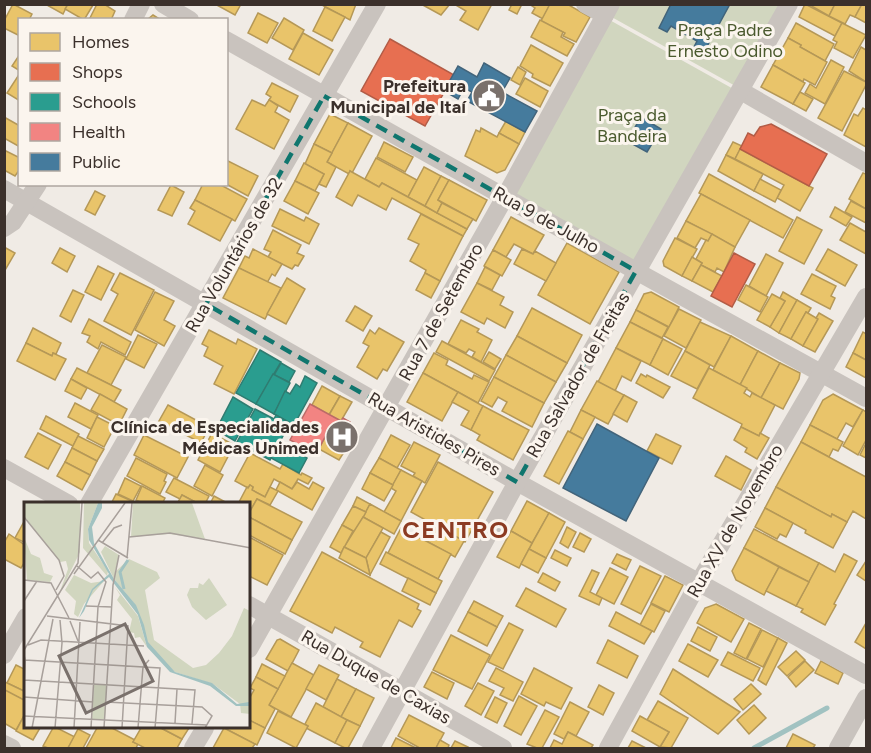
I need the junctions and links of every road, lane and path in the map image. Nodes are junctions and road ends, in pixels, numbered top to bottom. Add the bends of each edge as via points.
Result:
1 (141, 4) edge
2 (163, 4) edge
3 (377, 4) edge
4 (585, 4) edge
5 (789, 4) edge
6 (608, 10) edge
7 (134, 18) edge
8 (187, 18) edge
9 (228, 41) edge
10 (741, 91) junction
11 (324, 96) junction
12 (867, 163) edge
13 (37, 186) edge
14 (4, 189) edge
15 (506, 197) junction
16 (27, 202) junction
17 (4, 228) edge
18 (636, 271) junction
19 (867, 297) edge
20 (206, 304) junction
21 (822, 373) junction
22 (867, 398) edge
23 (387, 407) junction
24 (4, 468) edge
25 (518, 482) junction
26 (65, 502) edge
27 (91, 502) edge
28 (699, 582) junction
29 (250, 606) edge
30 (268, 615) junction
31 (24, 621) edge
32 (250, 647) edge
33 (4, 655) edge
34 (867, 675) edge
35 (401, 693) junction
36 (867, 698) edge
37 (204, 729) edge
38 (4, 744) edge
39 (12, 748) edge
40 (193, 748) edge
41 (370, 748) edge
42 (503, 748) edge
43 (608, 748) edge
44 (838, 748) edge

1 - 7 street
2 - 8 street
3 - 11 street, Rua Voluntários de 32
4 - 6 street
5 - 10 street, Rua Salvador de Freitas
6 - 15 street, Rua 7 de Setembro
9 - 11 street, Rua 9 de Julho
10 - 12 street
10 - 18 street, Rua Salvador de Freitas
11 - 15 street, Rua 9 de Julho
11 - 20 street, Rua Voluntários de 32
13 - 16 street
14 - 16 street, Rua Aristides Pires
15 - 18 street, Rua 9 de Julho
15 - 23 street, Rua 7 de Setembro
16 - 17 street
16 - 20 street, Rua Aristides Pires
18 - 21 street, Rua 9 de Julho
18 - 25 street, Rua Salvador de Freitas
19 - 21 street, Rua XV de Novembro
20 - 23 street, Rua Aristides Pires
20 - 27 street, Rua Voluntários de 32
21 - 22 street, Rua 9 de Julho
21 - 28 street, Rua XV de Novembro
23 - 25 street, Rua Aristides Pires
23 - 30 street, Rua 7 de Setembro
24 - 26 street
25 - 28 street, Rua Aristides Pires
25 - 35 street, Rua Salvador de Freitas
28 - 34 street, Rua Aristides Pires
28 - 43 street, Rua XV de Novembro
29 - 30 street, Rua Duque de Caxias
30 - 32 street, Rua 7 de Setembro
30 - 35 street, Rua Duque de Caxias
31 - 33 street
35 - 41 street, Rua Salvador de Freitas
35 - 42 street, Rua Duque de Caxias
36 - 44 street
37 - 40 street
38 - 39 street

